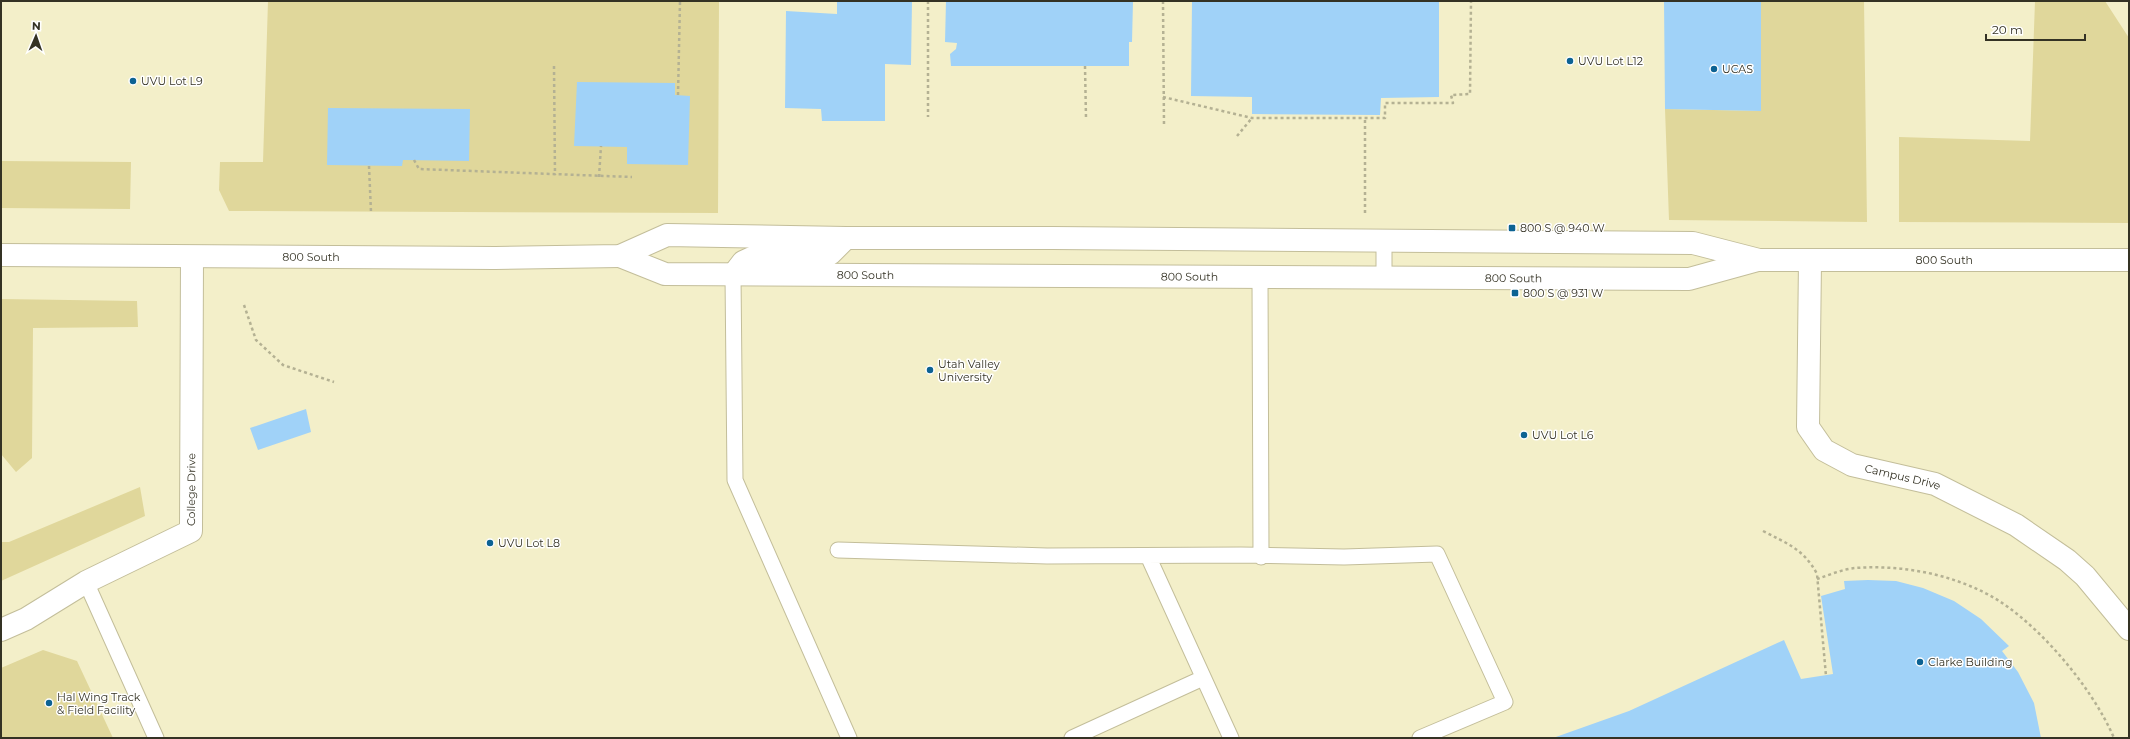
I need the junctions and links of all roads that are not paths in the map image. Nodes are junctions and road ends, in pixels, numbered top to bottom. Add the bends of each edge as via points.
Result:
1 (846, 238) junction
2 (1384, 241) junction
3 (1, 255) edge
4 (620, 256) junction
5 (192, 257) junction
6 (1759, 260) junction
7 (2121, 260) edge
8 (1810, 261) junction
9 (733, 275) junction
10 (1260, 278) junction
11 (1384, 278) junction
12 (838, 550) dead end
13 (1148, 556) junction
14 (1261, 557) junction
15 (86, 582) junction
16 (2129, 629) edge
17 (1, 630) edge
18 (1203, 678) junction
19 (156, 738) edge
20 (849, 738) edge
21 (1072, 738) edge
22 (1231, 738) edge
23 (1420, 738) edge

1 - 2 street, 800 South
1 - 4 street, 800 South via 667,236
1 - 9 street via 830,254 756,256 743,262
2 - 6 street, 800 South via 1693,243
2 - 11 lane
3 - 5 street, 800 South
4 - 5 street, 800 South
4 - 9 street, 800 South via 665,274
5 - 15 street, College Drive via 191,531
6 - 8 street, 800 South
6 - 11 street, 800 South via 1689,279
7 - 8 street, 800 South
8 - 16 street, Campus Drive via 1808,427 1824,450 1852,465 1935,484 2016,525 2067,560 2085,576
9 - 10 street, 800 South
9 - 20 lane via 735,480
10 - 11 street, 800 South
10 - 14 lane
12 - 13 lane
13 - 14 lane
13 - 18 lane
14 - 23 lane via 1437,554 1504,702
15 - 17 street, College Drive via 26,619
15 - 19 lane
18 - 21 lane
18 - 22 lane

